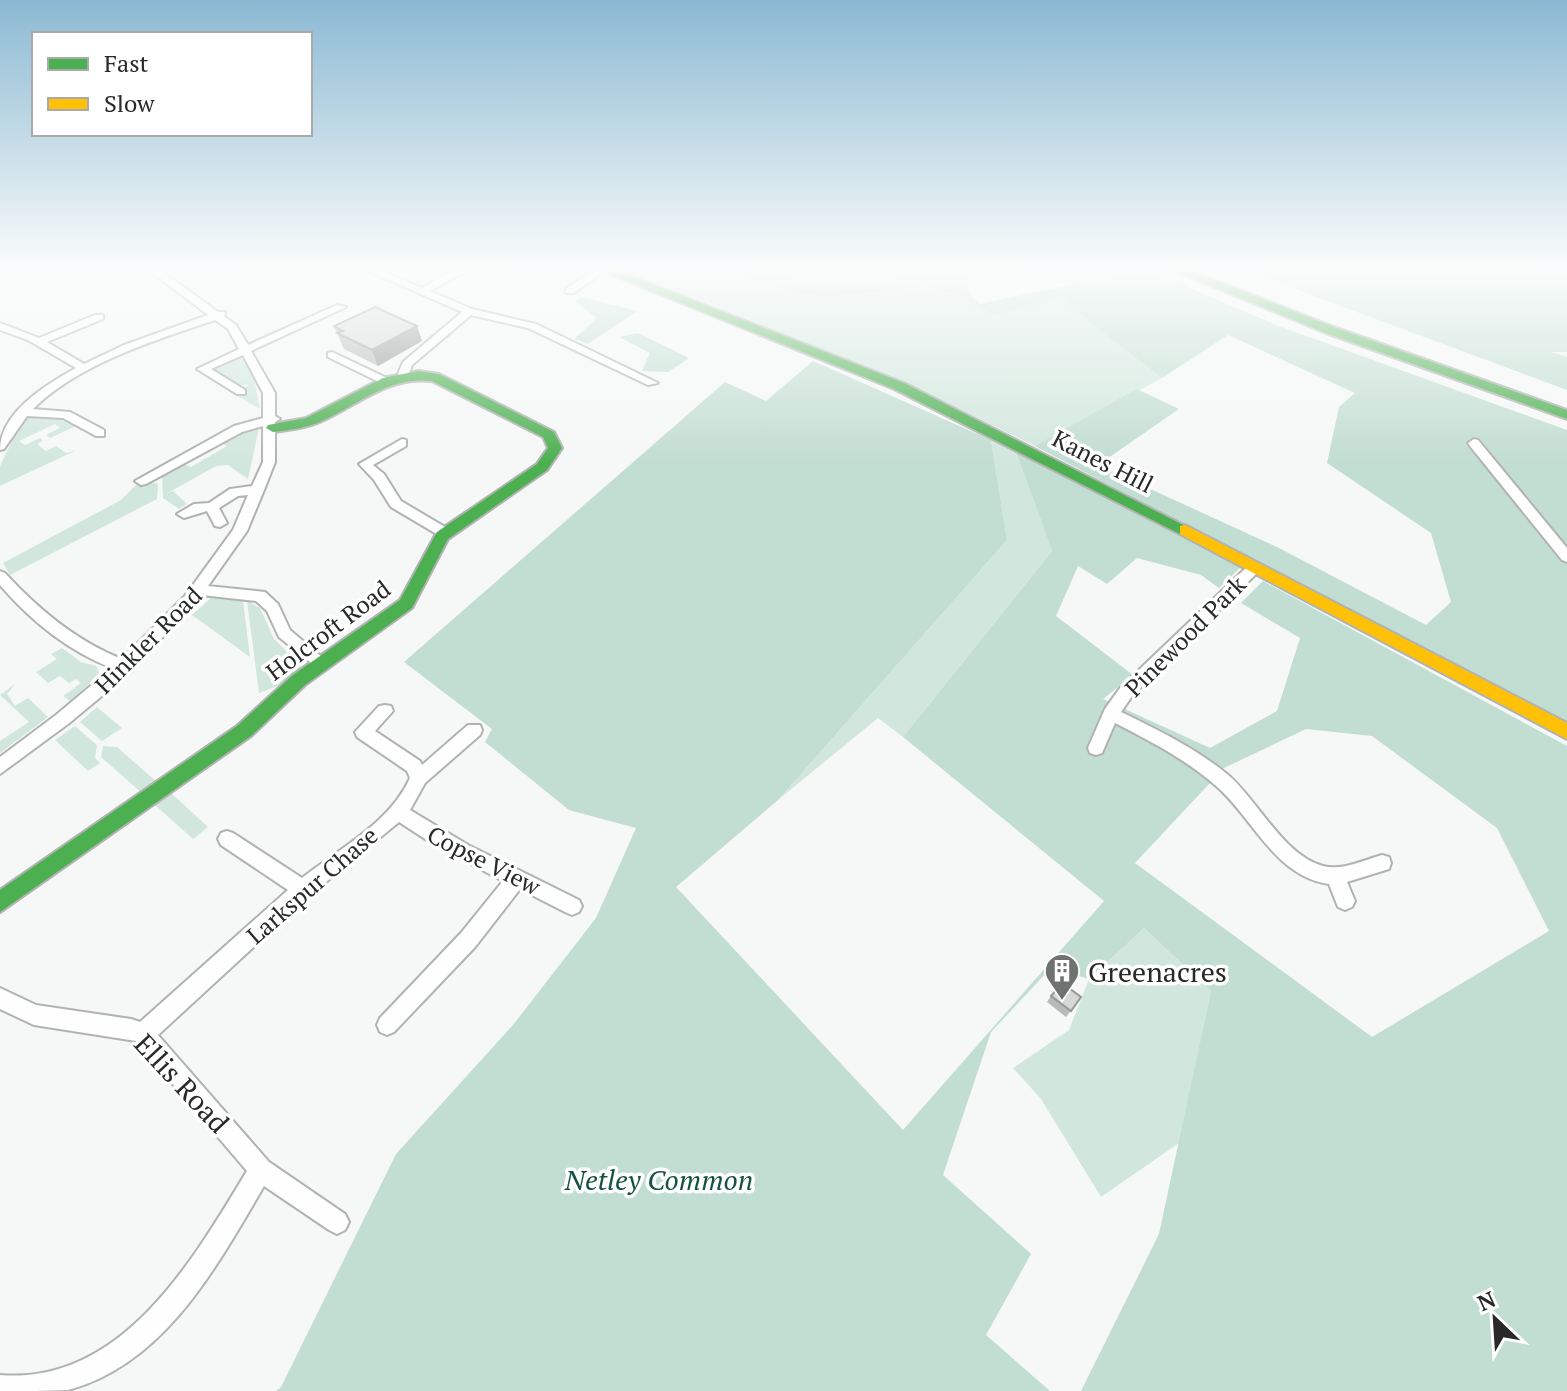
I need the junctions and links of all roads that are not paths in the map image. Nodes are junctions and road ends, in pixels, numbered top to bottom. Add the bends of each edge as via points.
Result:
1 (59, 333) edge
2 (174, 333) edge
3 (238, 333) edge
4 (280, 333) edge
5 (444, 333) edge
6 (547, 333) edge
7 (764, 333) edge
8 (1338, 333) edge
9 (1388, 333) edge
10 (6, 334) edge
11 (38, 342) junction
12 (249, 346) junction
13 (332, 355) dead end
14 (85, 369) junction
15 (404, 374) junction
16 (385, 381) junction
17 (652, 383) dead end
18 (240, 389) dead end
19 (1567, 399) edge
20 (21, 412) junction
21 (1567, 415) edge
22 (274, 424) junction
23 (100, 433) dead end
24 (402, 443) dead end
25 (1474, 443) dead end
26 (0, 446) edge
27 (141, 481) dead end
28 (258, 490) junction
29 (212, 507) junction
30 (186, 512) dead end
31 (220, 523) dead end
32 (445, 533) junction
33 (1567, 557) edge
34 (1254, 568) junction
35 (0, 576) edge
36 (201, 590) junction
37 (322, 664) junction
38 (126, 667) junction
39 (385, 711) dead end
40 (1111, 714) junction
41 (474, 730) dead end
42 (1567, 732) edge
43 (1096, 748) dead end
44 (0, 767) edge
45 (419, 778) junction
46 (398, 812) junction
47 (227, 839) dead end
48 (1382, 863) dead end
49 (518, 877) junction
50 (1336, 877) junction
51 (303, 889) junction
52 (1345, 901) dead end
53 (0, 902) edge
54 (572, 906) dead end
55 (0, 998) edge
56 (387, 1025) dead end
57 (143, 1034) junction
58 (261, 1170) junction
59 (337, 1222) dead end
60 (0, 1388) edge

1 - 11 street
2 - 14 street
3 - 12 street, Hinkler Road
4 - 12 street
5 - 15 street via 407,364
6 - 17 street
7 - 34 main road, Kanes Hill via 899,386
8 - 21 main road
9 - 19 main road
10 - 11 street
11 - 14 street
12 - 18 street via 203,369
12 - 22 street, Hinkler Road via 269,390
13 - 16 street
14 - 20 street via 51,387
15 - 16 main road
15 - 32 main road, Holcroft Road via 435,377 549,435 555,448 550,461
16 - 22 main road via 311,421
20 - 23 street via 66,415
20 - 26 street
22 - 27 street via 238,429
22 - 28 street, Hinkler Road
24 - 32 street via 365,464 396,504
25 - 33 street
28 - 29 street via 235,492
28 - 36 street, Hinkler Road via 229,551
29 - 30 street
29 - 31 street
32 - 37 main road, Holcroft Road via 406,604
34 - 40 street, Pinewood Park via 1126,692
34 - 42 main road, Kanes Hill
35 - 38 street via 74,642
36 - 37 street via 260,596 273,608 284,633
36 - 38 street, Hinkler Road
37 - 53 main road, Holcroft Road via 244,731
38 - 44 street, Hinkler Road
39 - 45 street via 363,732 414,766
40 - 43 street, Pinewood Park
40 - 50 street via 1222,780 1255,812 1285,853 1316,873
41 - 45 street, Larkspur Chase
45 - 46 street, Larkspur Chase
46 - 49 street, Copse View via 439,841
46 - 51 street, Larkspur Chase
47 - 51 street
48 - 50 street
49 - 54 street, Copse View
49 - 56 street via 468,940
50 - 52 street
51 - 57 street, Larkspur Chase
55 - 57 street, Ellis Road via 34,1015
57 - 58 street, Ellis Road
58 - 59 street, Ellis Road
58 - 60 street via 199,1273 138,1341 76,1375 42,1386

